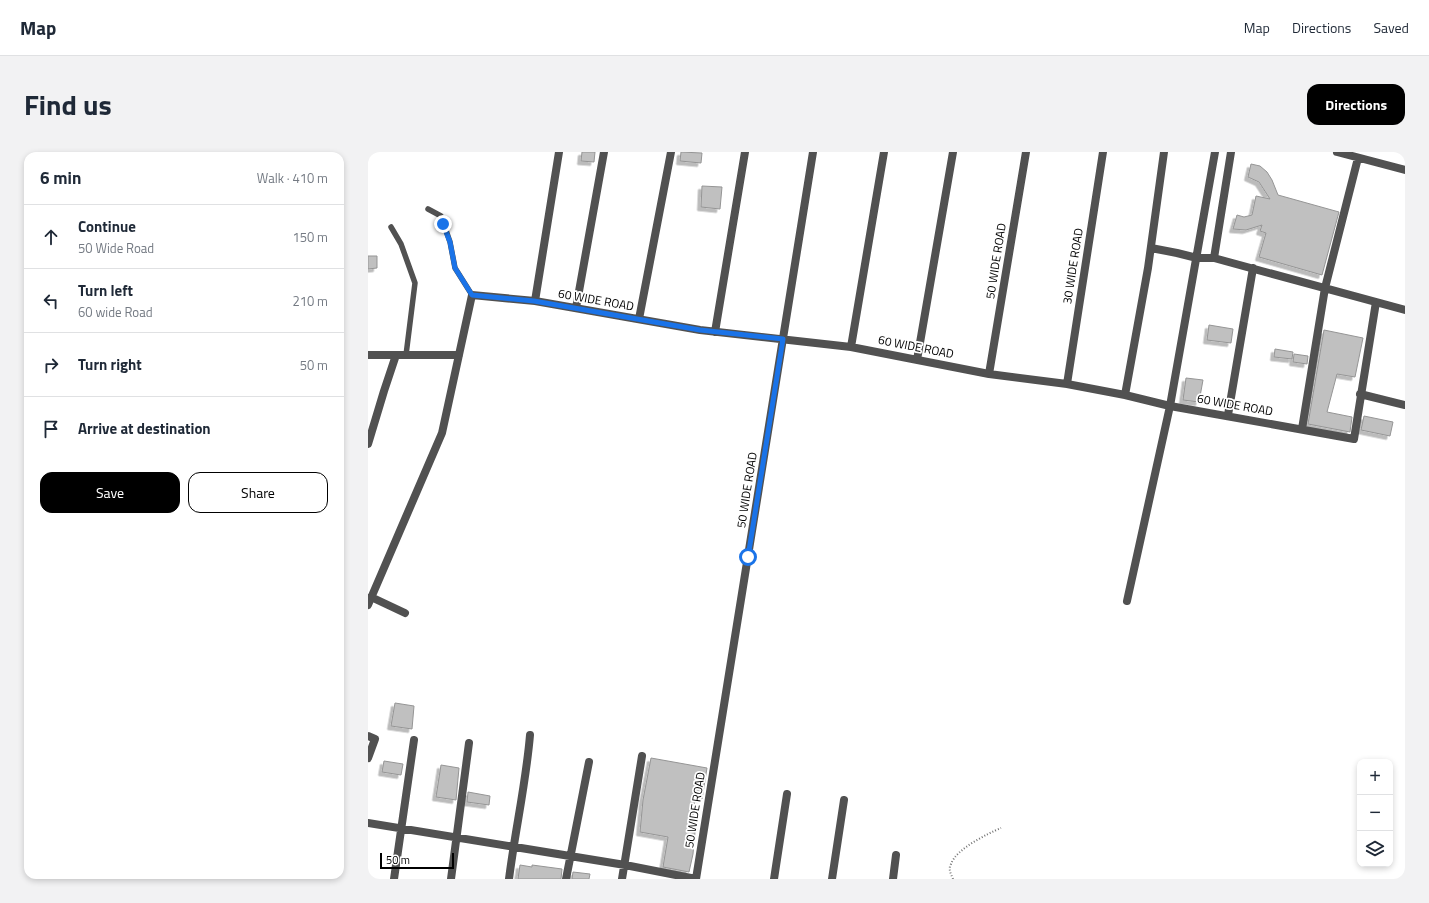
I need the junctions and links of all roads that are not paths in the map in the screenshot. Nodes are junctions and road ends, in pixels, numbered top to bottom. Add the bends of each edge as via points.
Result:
1 (559, 152) edge
2 (604, 152) edge
3 (672, 152) edge
4 (744, 152) edge
5 (813, 152) edge
6 (884, 152) edge
7 (953, 152) edge
8 (1026, 152) edge
9 (1103, 152) edge
10 (1164, 152) edge
11 (1215, 152) edge
12 (1231, 152) edge
13 (1337, 152) edge
14 (1358, 158) junction
15 (1405, 170) edge
16 (428, 209) dead end
17 (391, 228) dead end
18 (1151, 248) junction
19 (1197, 258) junction
20 (1214, 258) junction
21 (1253, 268) junction
22 (1325, 288) junction
23 (472, 295) junction
24 (534, 301) junction
25 (1376, 302) junction
26 (576, 308) junction
27 (1405, 310) edge
28 (639, 319) junction
29 (715, 332) junction
30 (783, 339) junction
31 (851, 347) junction
32 (378, 354) junction
33 (396, 354) junction
34 (406, 354) junction
35 (368, 355) edge
36 (459, 355) junction
37 (917, 360) junction
38 (368, 362) edge
39 (989, 374) junction
40 (1067, 384) junction
41 (1360, 394) junction
42 (1125, 395) junction
43 (1405, 405) edge
44 (1170, 406) junction
45 (1228, 415) junction
46 (1302, 429) junction
47 (368, 444) edge
48 (370, 595) edge
49 (1127, 602) dead end
50 (405, 614) dead end
51 (530, 735) dead end
52 (368, 736) edge
53 (414, 740) dead end
54 (469, 744) dead end
55 (642, 756) dead end
56 (368, 758) edge
57 (589, 762) dead end
58 (787, 794) dead end
59 (844, 800) dead end
60 (368, 823) edge
61 (402, 829) junction
62 (457, 838) junction
63 (513, 847) junction
64 (896, 855) dead end
65 (570, 856) junction
66 (625, 865) junction
67 (394, 879) edge
68 (451, 879) edge
69 (509, 879) edge
70 (566, 879) edge
71 (622, 879) edge
72 (696, 879) edge
73 (774, 879) edge
74 (832, 879) edge
75 (893, 879) edge

1 - 24 street
2 - 26 street
3 - 28 street
4 - 29 street
5 - 30 street, 50 WIDE ROAD
6 - 31 street
7 - 37 street
8 - 39 street, 50 WIDE ROAD
9 - 40 street, 30 WIDE ROAD
10 - 18 street
11 - 19 street
12 - 20 street
13 - 14 street
14 - 15 street
14 - 22 street
16 - 23 lane via 441,216 455,268
17 - 34 lane via 401,244 415,283
18 - 19 street
18 - 42 street
19 - 20 street
19 - 44 street
20 - 21 street
21 - 22 street
21 - 45 street
22 - 25 street
22 - 46 street
23 - 24 street, 60 WIDE ROAD
23 - 36 street
24 - 26 street, 60 WIDE ROAD
25 - 27 street
25 - 41 street
26 - 28 street, 60 WIDE ROAD
28 - 29 street, 60 WIDE ROAD
29 - 30 street, 60 WIDE ROAD
30 - 31 street, 60 WIDE ROAD
30 - 72 street, 50 WIDE ROAD
31 - 37 street, 60 WIDE ROAD
32 - 33 street
32 - 35 street
32 - 38 street
33 - 34 street
33 - 47 street
34 - 36 street
36 - 48 street via 442,432
37 - 39 street, 60 WIDE ROAD
39 - 40 street, 60 WIDE ROAD
40 - 42 street, 60 WIDE ROAD
41 - 43 street
41 - 46 street, 60 WIDE ROAD via 1354,439
42 - 44 street, 60 WIDE ROAD
44 - 45 street, 60 WIDE ROAD
44 - 49 street
45 - 46 street, 60 WIDE ROAD
48 - 50 street
51 - 63 street
52 - 56 street via 375,739
53 - 61 street
54 - 62 street
55 - 66 street
57 - 65 street
58 - 73 street
59 - 74 street
60 - 61 street
61 - 62 street
61 - 67 street
62 - 63 street
62 - 68 street
63 - 65 street
63 - 69 street
64 - 75 street
65 - 66 street
65 - 70 street
66 - 71 street
66 - 72 street

